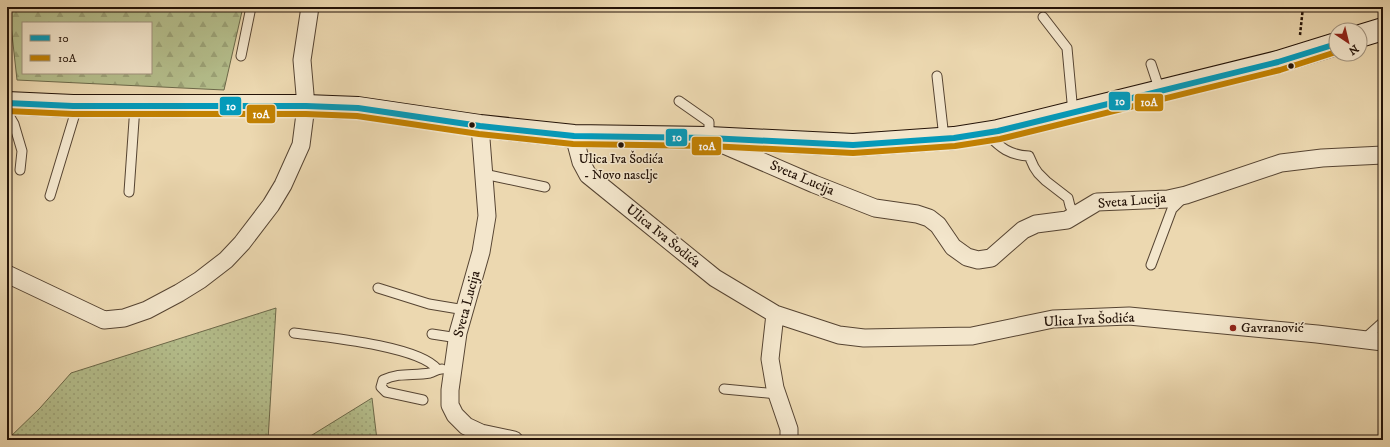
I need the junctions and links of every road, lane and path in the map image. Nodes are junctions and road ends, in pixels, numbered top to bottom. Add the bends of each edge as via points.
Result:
1 (251, 7) edge
2 (310, 7) edge
3 (1302, 7) edge
4 (1043, 17) dead end
5 (1301, 23) dead end
6 (1383, 29) edge
7 (1368, 34) edge
8 (1328, 46) edge
9 (242, 56) dead end
10 (1151, 64) dead end
11 (937, 76) dead end
12 (1160, 91) junction
13 (679, 101) dead end
14 (7, 103) edge
15 (77, 106) junction
16 (136, 106) junction
17 (306, 106) junction
18 (7, 112) edge
19 (1072, 113) junction
20 (480, 126) junction
21 (985, 133) junction
22 (574, 136) junction
23 (709, 138) junction
24 (944, 138) junction
25 (1383, 155) edge
26 (20, 170) dead end
27 (484, 174) junction
28 (545, 187) dead end
29 (129, 192) dead end
30 (1186, 195) junction
31 (50, 196) dead end
32 (1075, 215) junction
33 (1151, 265) dead end
34 (7, 274) edge
35 (378, 288) dead end
36 (465, 310) junction
37 (776, 314) junction
38 (1383, 322) edge
39 (294, 333) dead end
40 (432, 334) dead end
41 (458, 338) junction
42 (1363, 340) junction
43 (1383, 342) edge
44 (445, 369) junction
45 (724, 389) dead end
46 (777, 394) junction
47 (423, 400) dead end
48 (514, 440) edge
49 (790, 440) edge

1 - 9 lane
2 - 17 street via 302,60
3 - 5 path
4 - 19 lane via 1067,48
6 - 7 street
8 - 12 street, Sveta Lucija via 1278,62
10 - 12 lane
11 - 24 lane
12 - 19 street, Sveta Lucija
13 - 23 lane via 709,122
14 - 15 street, Sveta Lucija
15 - 16 street, Sveta Lucija
15 - 31 lane
16 - 17 street, Sveta Lucija
16 - 29 lane
17 - 20 street, Sveta Lucija via 358,108
17 - 34 street via 301,145 271,205 226,260 179,293 147,310 124,318 104,320
18 - 26 lane via 14,124 22,151
19 - 21 street, Sveta Lucija
20 - 22 street, Sveta Lucija
20 - 27 street, Sveta Lucija
21 - 24 street, Sveta Lucija
21 - 32 lane via 1006,151 1029,156 1038,173 1068,198
22 - 23 street, Sveta Lucija
22 - 37 street, Ulica Iva Šodića via 581,162 588,175 715,278
23 - 24 street, Sveta Lucija via 853,145
23 - 32 street, Sveta Lucija via 875,208 929,218 938,225 954,247 967,257 978,260 990,258 1036,224 1067,220
25 - 30 street, Sveta Lucija via 1281,163
27 - 28 lane
27 - 36 street, Sveta Lucija via 487,216 481,252
30 - 32 street, Sveta Lucija via 1168,199 1098,202
30 - 33 lane via 1172,209
35 - 36 lane via 429,304
36 - 41 street, Sveta Lucija
37 - 42 street, Ulica Iva Šodića via 839,335 864,338 972,336 1053,319 1129,316
37 - 46 street via 770,359
38 - 42 lane
39 - 44 lane via 368,343 405,353
40 - 41 lane
41 - 44 street, Sveta Lucija
42 - 43 street, Ulica Iva Šodića
44 - 47 lane via 432,373 393,375 383,380 381,387 386,392
44 - 48 street, Sveta Lucija via 450,390 450,405 455,415 466,426 482,433
45 - 46 lane
46 - 49 street via 789,429

